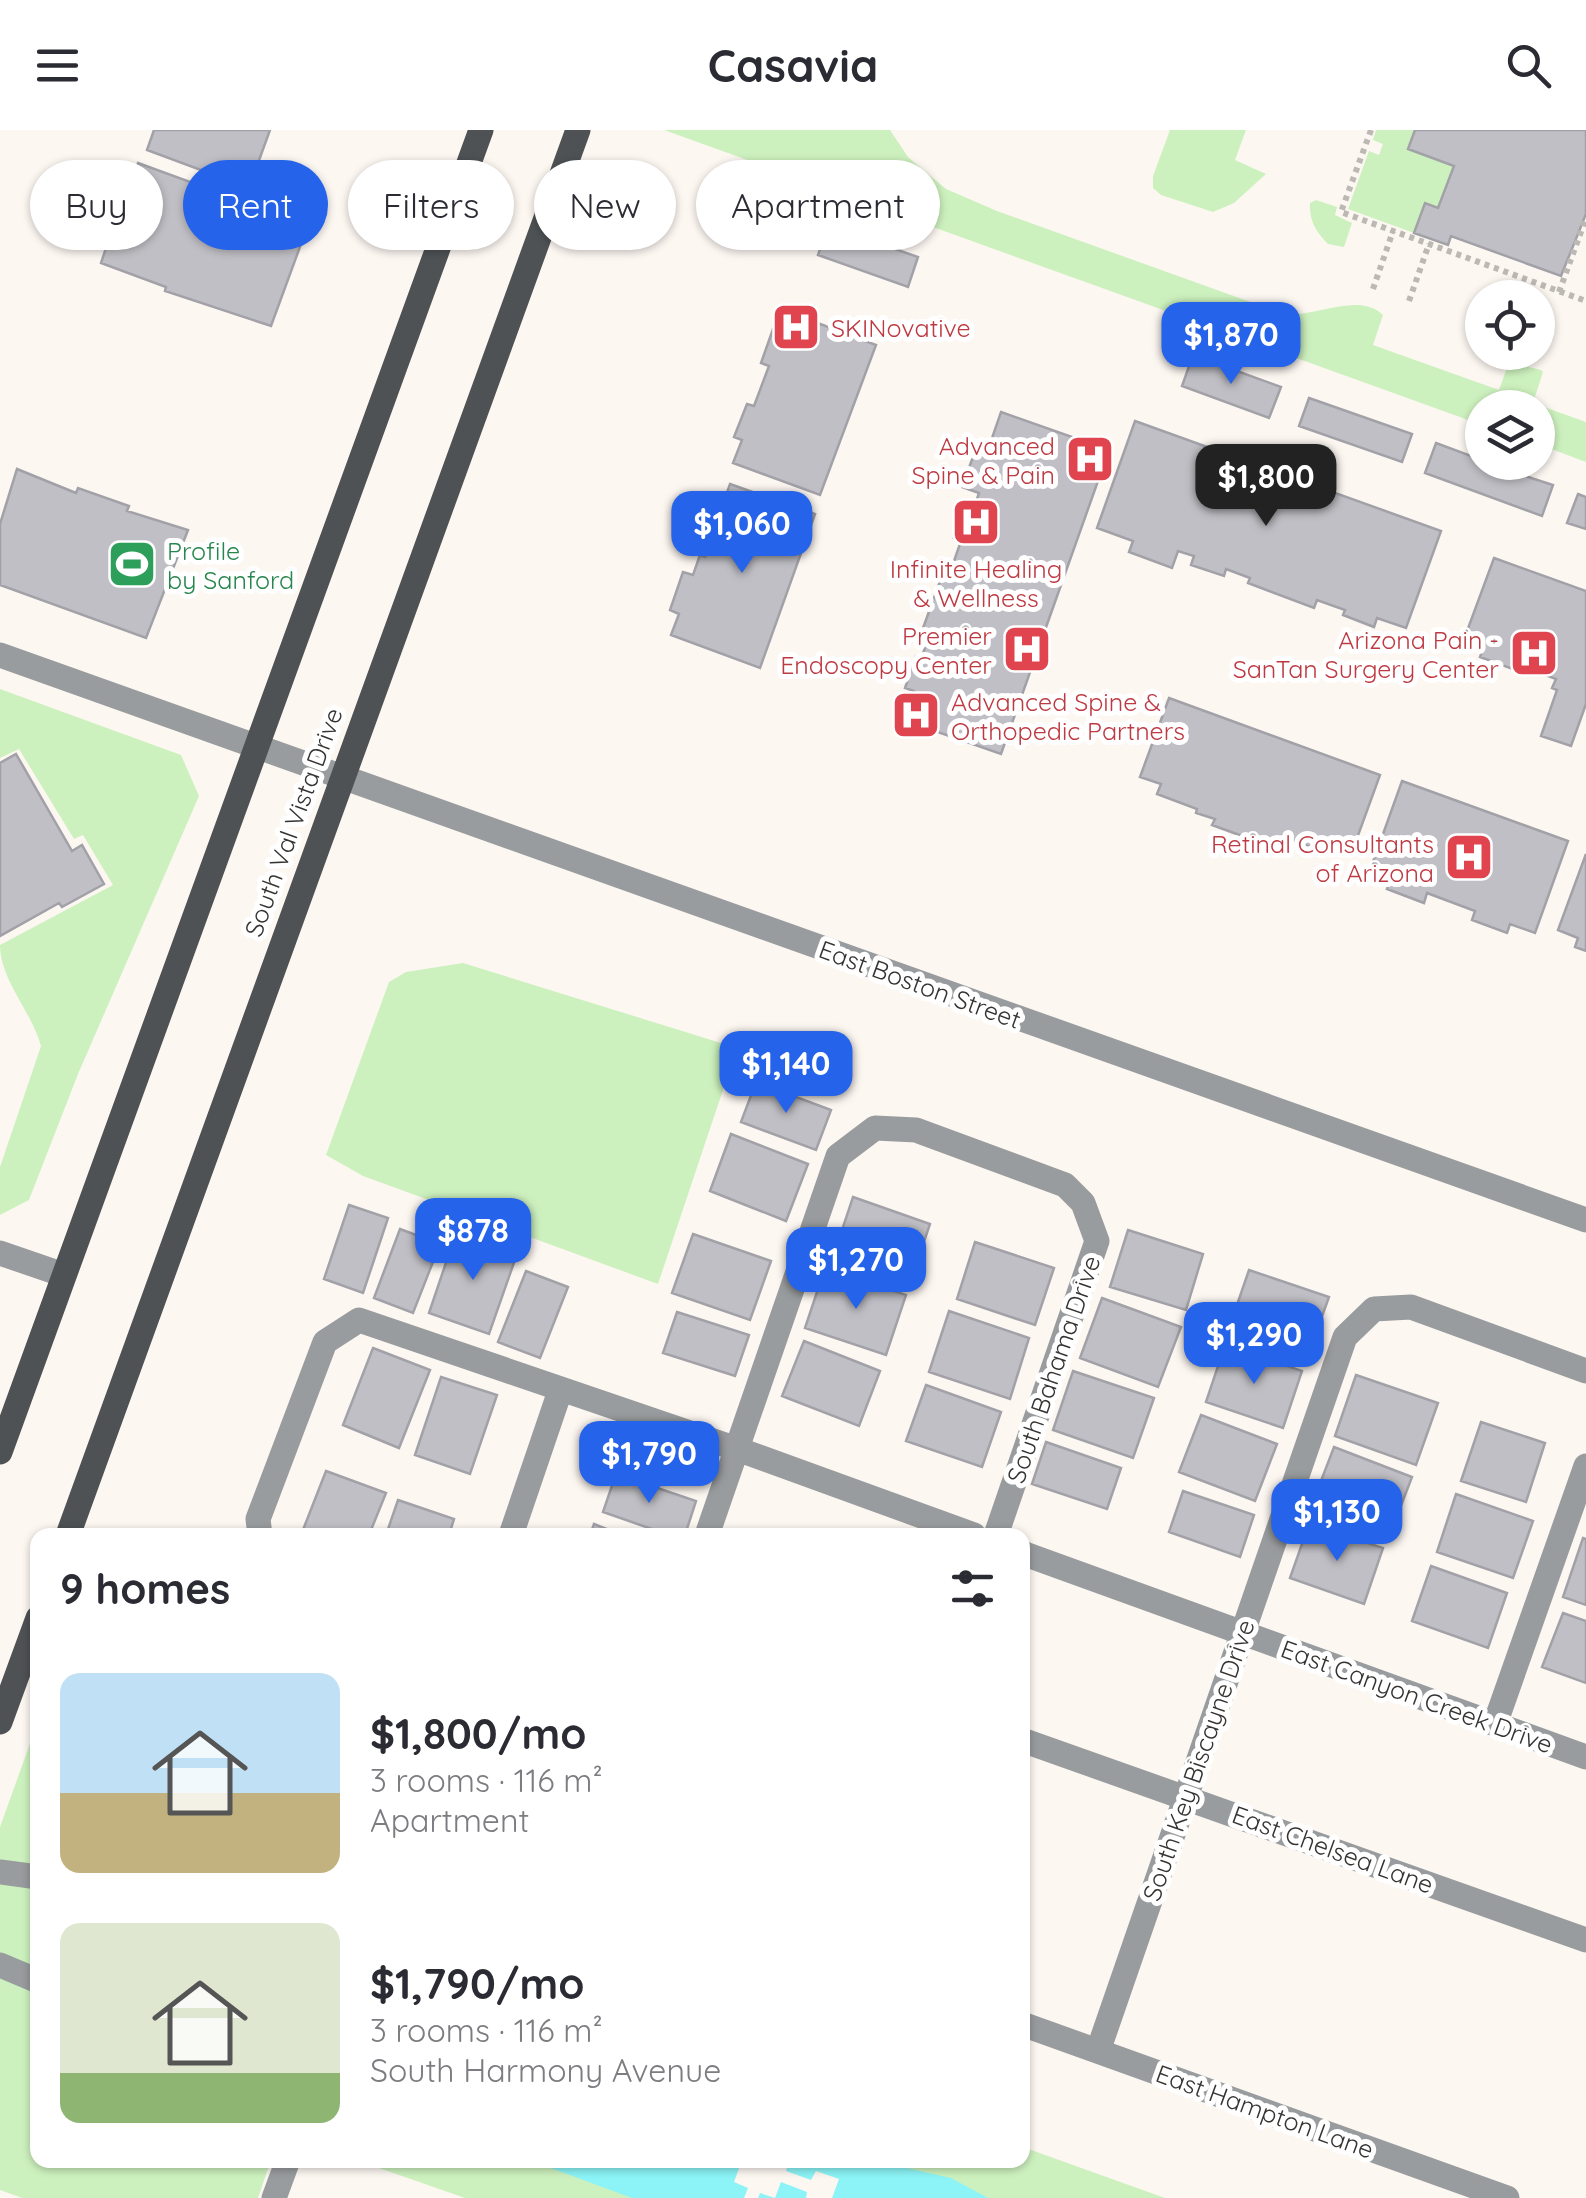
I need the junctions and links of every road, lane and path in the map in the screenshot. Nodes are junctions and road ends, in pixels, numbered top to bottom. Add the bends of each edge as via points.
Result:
1 (480, 130) edge
2 (578, 130) edge
3 (1371, 130) edge
4 (1586, 218) edge
5 (1393, 231) junction
6 (1429, 244) junction
7 (1373, 289) dead end
8 (1559, 292) junction
9 (1409, 301) dead end
10 (1586, 301) edge
11 (0, 655) edge
12 (255, 748) junction
13 (340, 779) junction
14 (1586, 1220) edge
15 (0, 1253) edge
16 (64, 1276) junction
17 (1586, 1371) edge
18 (560, 1391) junction
19 (737, 1450) junction
20 (0, 1452) edge
21 (1586, 1466) edge
22 (71, 1528) edge
23 (259, 1528) edge
24 (512, 1528) edge
25 (709, 1528) edge
26 (954, 1528) edge
27 (998, 1528) edge
28 (1030, 1556) edge
29 (1241, 1632) junction
30 (30, 1640) edge
31 (0, 1722) edge
32 (1494, 1724) junction
33 (1030, 1743) edge
34 (1586, 1757) edge
35 (1186, 1797) junction
36 (0, 1872) edge
37 (30, 1877) edge
38 (1586, 1940) edge
39 (0, 1965) edge
40 (30, 1980) edge
41 (1030, 2027) edge
42 (1098, 2052) junction
43 (285, 2168) edge
44 (274, 2198) edge
45 (1507, 2198) edge

1 - 12 main road
2 - 13 main road, South Val Vista Drive
3 - 5 path via 1341,212
4 - 8 path
5 - 6 path
5 - 7 path
6 - 8 path
6 - 9 path
8 - 10 path
11 - 12 street, East Boston Street
12 - 13 street, East Boston Street
12 - 16 main road
13 - 14 street, East Boston Street
13 - 22 main road, South Val Vista Drive
15 - 16 street
16 - 20 main road
17 - 29 street, South Key Biscayne Drive via 1411,1307 1374,1309 1345,1337
18 - 19 street
18 - 23 street via 359,1320 325,1342
18 - 24 street
19 - 25 street
19 - 26 street
19 - 27 street, South Bahama Drive via 838,1156 875,1128 916,1130 1065,1185 1083,1203 1096,1241
21 - 32 street
28 - 29 street, East Canyon Creek Drive
29 - 32 street, East Canyon Creek Drive
29 - 35 street, South Key Biscayne Drive
30 - 31 main road
32 - 34 street, East Canyon Creek Drive
33 - 35 street, East Chelsea Lane
35 - 38 street, East Chelsea Lane
35 - 42 street, South Key Biscayne Drive
36 - 37 street
39 - 40 street
41 - 42 street, East Hampton Lane
42 - 45 street, East Hampton Lane
43 - 44 street

